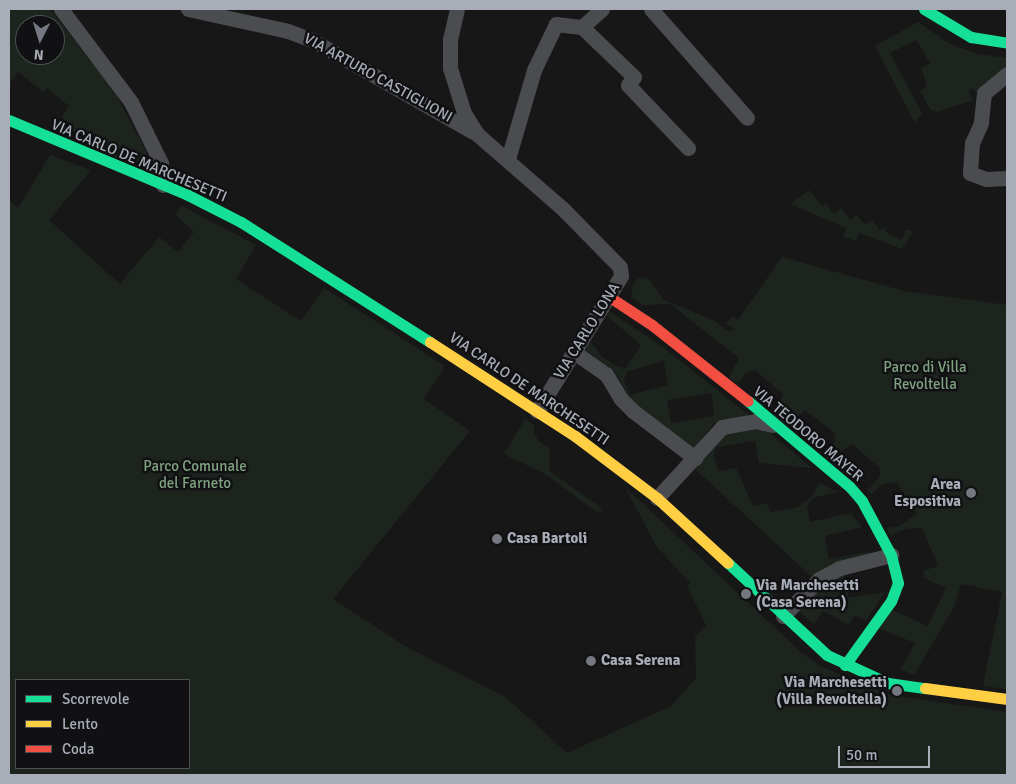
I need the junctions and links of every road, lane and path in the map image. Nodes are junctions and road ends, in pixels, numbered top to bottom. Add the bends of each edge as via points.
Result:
1 (61, 9) edge
2 (188, 9) edge
3 (457, 9) edge
4 (602, 9) edge
5 (651, 9) edge
6 (924, 9) edge
7 (582, 27) junction
8 (1007, 43) edge
9 (1007, 74) edge
10 (747, 118) dead end
11 (9, 120) edge
12 (477, 134) junction
13 (688, 148) dead end
14 (508, 159) junction
15 (1007, 178) edge
16 (163, 184) junction
17 (608, 296) junction
18 (574, 352) junction
19 (537, 411) junction
20 (774, 426) junction
21 (695, 458) junction
22 (657, 498) junction
23 (891, 555) junction
24 (783, 616) junction
25 (846, 665) junction
26 (1007, 698) edge

1 - 16 street via 131,102 161,163
2 - 12 street, VIA ARTURO CASTIGLIONI via 270,26 312,40 416,96
3 - 12 street via 450,39 450,68 464,113
4 - 7 street
5 - 10 street
6 - 8 main road via 941,22 972,37
7 - 13 street via 634,77 628,85
7 - 14 street via 556,24 534,70
9 - 15 street via 984,93 981,123 972,143 970,172 986,179
11 - 16 main road, VIA CARLO DE MARCHESETTI
12 - 14 street
14 - 17 street, VIA CARLO LONA via 616,260 621,276
16 - 19 main road, VIA CARLO DE MARCHESETTI via 241,222 291,251
17 - 18 street, VIA CARLO LONA
17 - 20 main road, VIA TEODORO MAYER via 652,325
18 - 19 street, VIA CARLO LONA
18 - 21 street via 606,374 621,399 633,411
19 - 22 main road, VIA CARLO DE MARCHESETTI
20 - 21 street via 755,421 722,426
20 - 23 main road, VIA TEODORO MAYER via 850,487 875,522
21 - 22 street
22 - 24 main road, VIA CARLO DE MARCHESETTI
23 - 24 street via 840,568 819,579
23 - 25 main road, VIA TEODORO MAYER via 897,591
24 - 25 main road, VIA CARLO DE MARCHESETTI via 816,647
25 - 26 main road, VIA CARLO DE MARCHESETTI via 903,686

